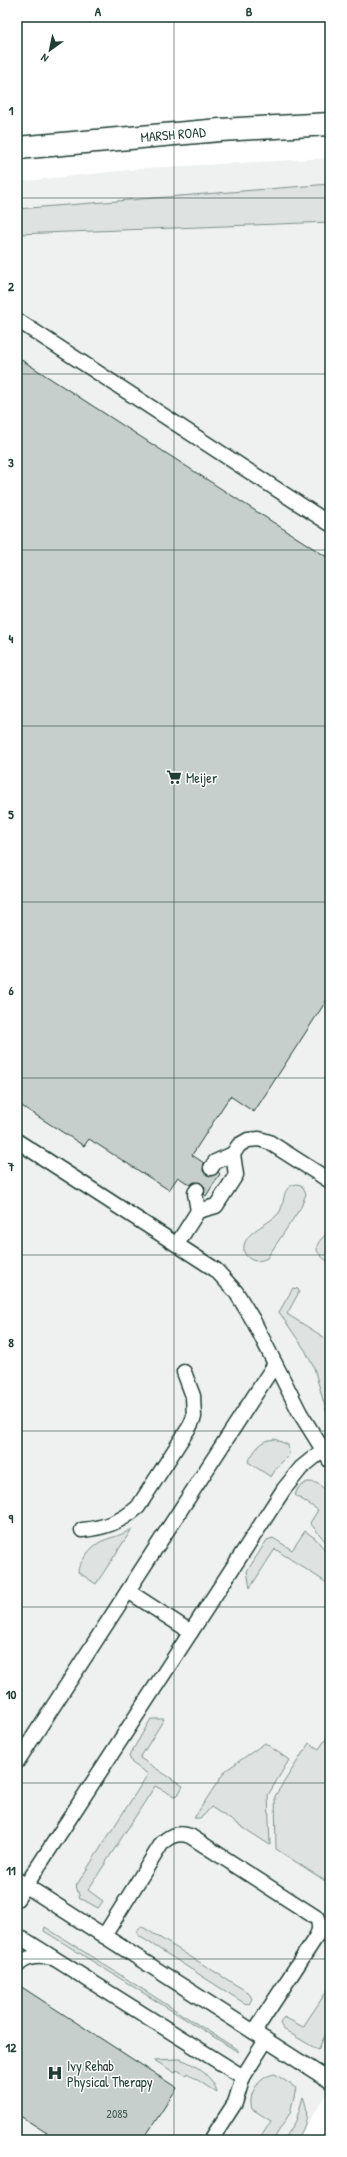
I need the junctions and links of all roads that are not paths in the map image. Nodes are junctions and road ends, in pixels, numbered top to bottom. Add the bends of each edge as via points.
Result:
1 (330, 124) edge
2 (17, 148) edge
3 (17, 320) edge
4 (330, 524) edge
5 (17, 1141) edge
6 (233, 1154) junction
7 (211, 1168) dead end
8 (330, 1181) edge
9 (197, 1190) dead end
10 (198, 1211) junction
11 (177, 1244) junction
12 (275, 1364) junction
13 (184, 1372) dead end
14 (326, 1455) edge
15 (82, 1530) dead end
16 (128, 1591) junction
17 (191, 1632) junction
18 (17, 1762) edge
19 (21, 1883) edge
20 (17, 1899) edge
21 (17, 1935) edge
22 (104, 1936) junction
23 (54, 1958) junction
24 (17, 1966) edge
25 (254, 2032) junction
26 (266, 2040) junction
27 (243, 2077) junction
28 (330, 2081) edge
29 (211, 2140) edge

1 - 2 street, MARSH ROAD via 220,130
3 - 4 lane
5 - 11 lane
6 - 7 lane via 215,1162
6 - 8 lane via 239,1145 248,1140 259,1139 269,1142
6 - 10 lane via 236,1175 216,1206
9 - 10 lane via 195,1193
10 - 11 lane
11 - 12 lane via 216,1270 236,1292
12 - 14 lane via 300,1413
12 - 16 lane
13 - 15 lane via 193,1396 194,1417 142,1501 129,1515 108,1526
14 - 17 lane via 301,1468 284,1488
16 - 17 lane
16 - 18 lane
17 - 19 lane
19 - 20 lane
19 - 22 lane
21 - 23 lane
22 - 25 lane
22 - 25 lane via 162,1843 177,1834 190,1836 317,1918 320,1924 316,1937
23 - 24 lane via 29,1958
23 - 27 lane
25 - 26 lane
26 - 27 lane
26 - 28 lane
27 - 29 lane via 238,2097

